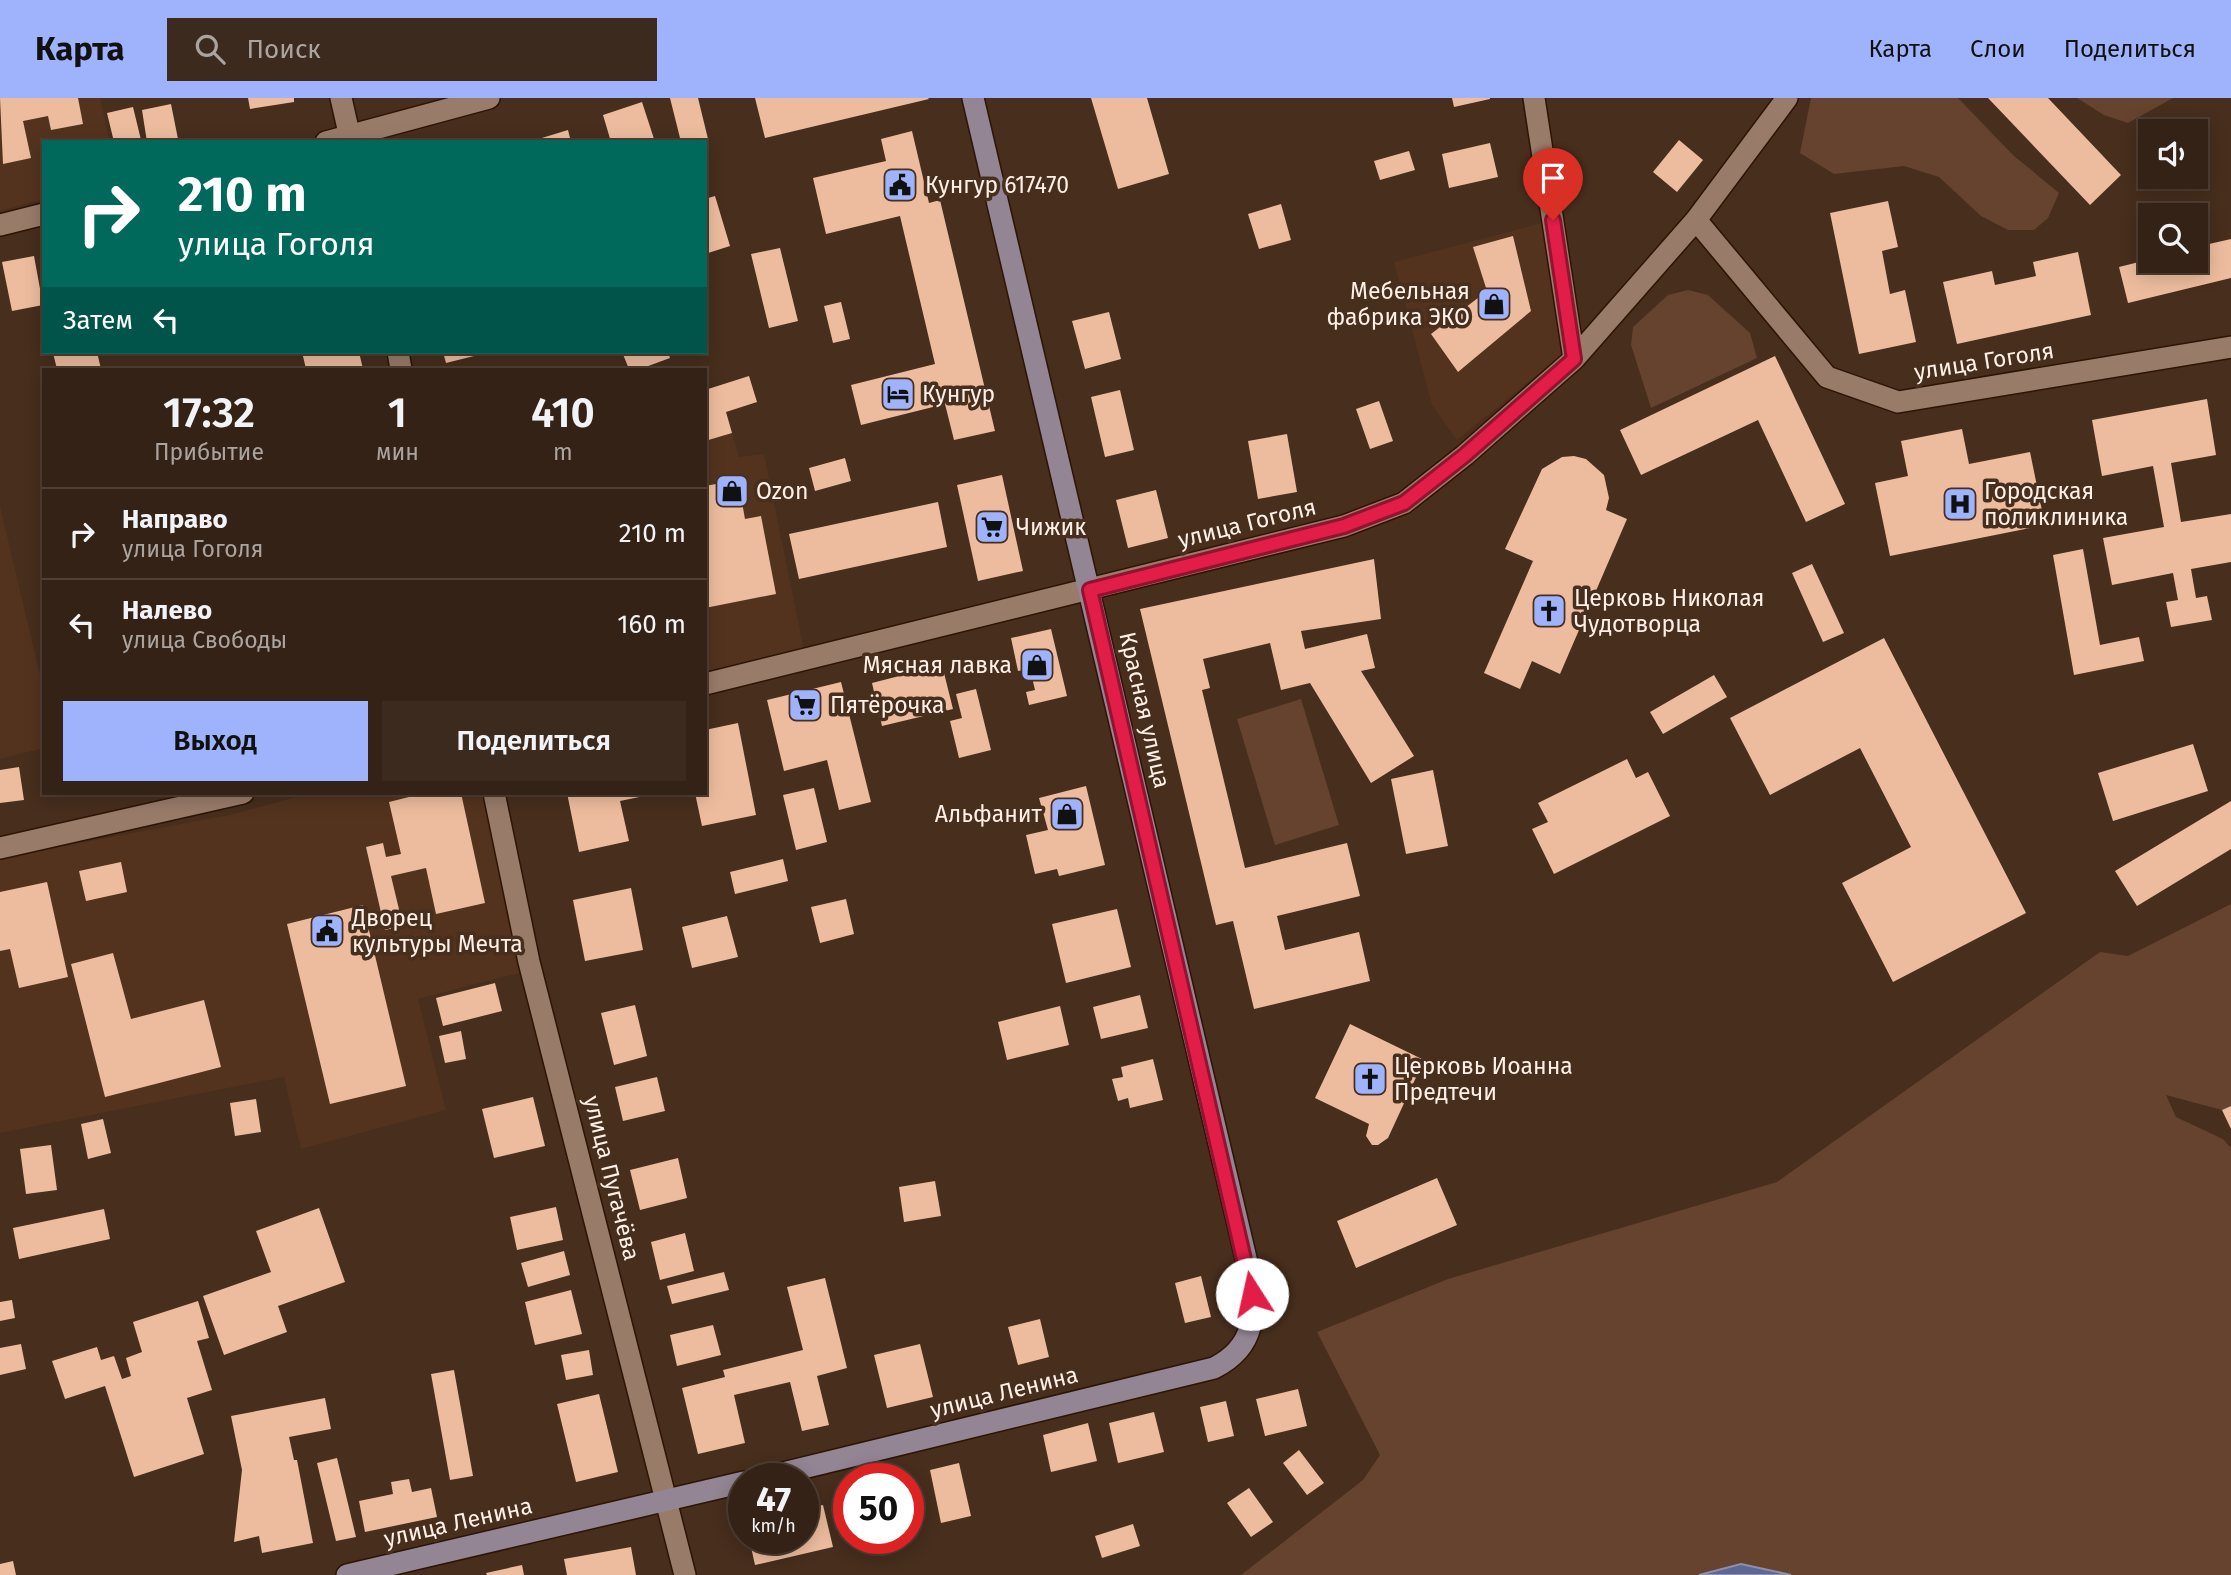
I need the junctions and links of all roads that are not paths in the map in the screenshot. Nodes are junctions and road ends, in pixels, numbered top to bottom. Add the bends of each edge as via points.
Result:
1 (341, 98) edge
2 (489, 98) edge
3 (973, 98) edge
4 (1534, 98) edge
5 (1787, 98) edge
6 (351, 139) edge
7 (42, 214) edge
8 (1696, 220) junction
9 (0, 225) edge
10 (2231, 347) edge
11 (1574, 359) junction
12 (1090, 590) junction
13 (707, 684) edge
14 (234, 795) edge
15 (494, 795) edge
16 (0, 848) edge
17 (1249, 1335) joint
18 (819, 1464) edge
19 (728, 1486) edge
20 (668, 1501) junction
21 (347, 1575) edge
22 (685, 1575) edge

1 - 6 street
2 - 6 street
3 - 12 main road, Красная улица
4 - 11 street
5 - 8 street, улица Гоголя
7 - 9 street
8 - 10 street, улица Гоголя via 1827,377 1898,401
8 - 11 street, улица Гоголя
11 - 12 street, улица Гоголя via 1404,503 1344,526
12 - 13 street, улица Гоголя
12 - 17 main road, Красная улица via 1249,1271
14 - 16 street
15 - 20 street, улица Пугачёва via 529,962
17 - 18 main road, улица Ленина via 1228,1361 1214,1368
19 - 20 main road, улица Ленина
20 - 21 main road, улица Ленина
20 - 22 street, улица Пугачёва

